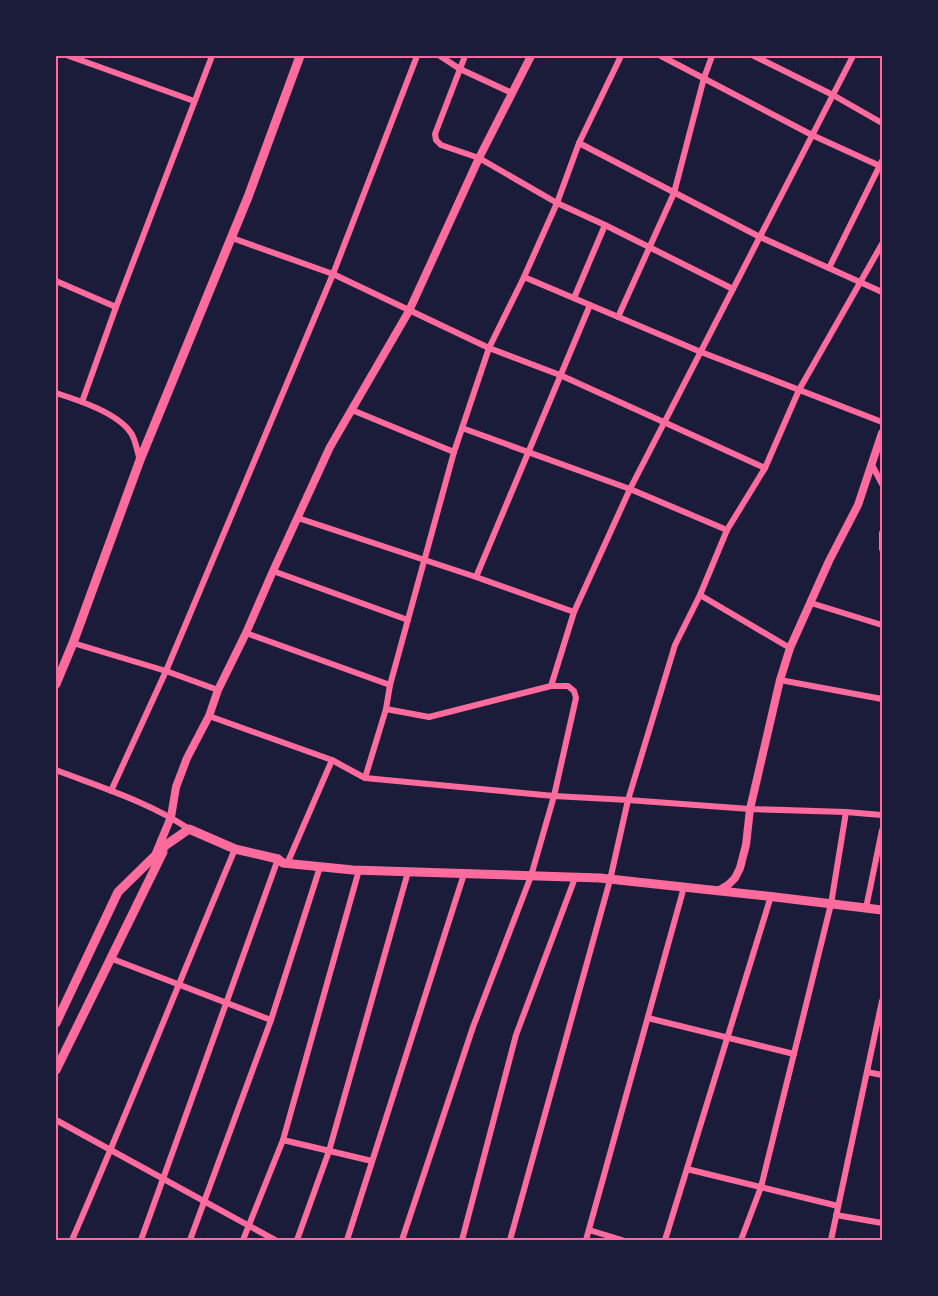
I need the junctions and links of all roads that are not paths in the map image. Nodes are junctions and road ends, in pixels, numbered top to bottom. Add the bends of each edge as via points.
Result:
1 (69, 56) edge
2 (212, 56) edge
3 (300, 56) edge
4 (417, 56) edge
5 (440, 56) edge
6 (465, 56) edge
7 (531, 56) edge
8 (621, 56) edge
9 (661, 56) edge
10 (712, 56) edge
11 (754, 56) edge
12 (853, 56) edge
13 (460, 69) junction
14 (704, 78) junction
15 (512, 93) junction
16 (832, 96) junction
17 (194, 101) junction
18 (882, 123) edge
19 (812, 135) junction
20 (579, 143) junction
21 (479, 158) junction
22 (881, 164) edge
23 (674, 193) junction
24 (557, 203) junction
25 (605, 225) junction
26 (760, 237) junction
27 (232, 238) junction
28 (882, 244) edge
29 (650, 247) junction
30 (829, 268) junction
31 (333, 274) junction
32 (524, 277) junction
33 (56, 281) edge
34 (861, 283) junction
35 (733, 289) junction
36 (882, 292) edge
37 (574, 298) junction
38 (590, 305) junction
39 (116, 307) junction
40 (409, 311) junction
41 (618, 317) junction
42 (489, 348) junction
43 (700, 352) junction
44 (560, 375) junction
45 (799, 390) junction
46 (56, 393) edge
47 (82, 402) junction
48 (352, 410) junction
49 (664, 422) junction
50 (882, 422) edge
51 (462, 428) junction
52 (882, 433) edge
53 (454, 452) junction
54 (528, 452) junction
55 (140, 460) junction
56 (872, 465) junction
57 (765, 468) junction
58 (882, 484) edge
59 (630, 489) junction
60 (298, 518) junction
61 (727, 530) junction
62 (882, 533) edge
63 (882, 549) edge
64 (424, 560) junction
65 (273, 571) junction
66 (476, 577) junction
67 (700, 595) junction
68 (811, 603) junction
69 (574, 612) junction
70 (408, 620) junction
71 (882, 625) edge
72 (246, 633) junction
73 (73, 643) junction
74 (790, 648) junction
75 (166, 671) junction
76 (780, 680) junction
77 (56, 684) edge
78 (390, 685) junction
79 (551, 686) junction
80 (218, 690) junction
81 (882, 699) edge
82 (386, 709) junction
83 (209, 716) junction
84 (332, 760) junction
85 (56, 770) edge
86 (365, 778) junction
87 (111, 792) junction
88 (554, 796) junction
89 (628, 800) junction
90 (750, 809) junction
91 (846, 812) junction
92 (882, 815) edge
93 (171, 817) junction
94 (189, 829) junction
95 (882, 830) edge
96 (166, 844) junction
97 (235, 849) junction
98 (156, 855) junction
99 (278, 859) junction
100 (287, 864) junction
101 (320, 867) junction
102 (359, 870) junction
103 (408, 872) junction
104 (464, 874) junction
105 (531, 876) junction
106 (575, 878) junction
107 (610, 880) junction
108 (684, 887) junction
109 (718, 891) junction
110 (771, 896) junction
111 (831, 904) junction
112 (866, 908) junction
113 (882, 910) edge
114 (110, 958) junction
115 (178, 985) junction
116 (882, 1001) edge
117 (226, 1003) junction
118 (648, 1018) junction
119 (271, 1020) junction
120 (56, 1023) edge
121 (728, 1038) junction
122 (794, 1054) junction
123 (56, 1070) edge
124 (867, 1072) junction
125 (882, 1075) edge
126 (56, 1120) edge
127 (283, 1140) junction
128 (111, 1151) junction
129 (329, 1151) junction
130 (372, 1161) junction
131 (687, 1169) junction
132 (163, 1179) junction
133 (761, 1187) junction
134 (204, 1202) junction
135 (838, 1206) junction
136 (836, 1215) junction
137 (882, 1222) edge
138 (248, 1226) junction
139 (589, 1230) junction
140 (72, 1240) edge
141 (141, 1240) edge
142 (190, 1240) edge
143 (243, 1240) edge
144 (274, 1240) edge
145 (297, 1240) edge
146 (347, 1240) edge
147 (402, 1240) edge
148 (462, 1240) edge
149 (510, 1240) edge
150 (586, 1240) edge
151 (622, 1240) edge
152 (665, 1240) edge
153 (741, 1240) edge
154 (831, 1240) edge

1 - 17 street
2 - 17 street
3 - 27 main road
4 - 31 street
5 - 13 street
6 - 13 street
7 - 15 street
8 - 20 street
9 - 14 street
10 - 14 street
11 - 16 street
12 - 16 street
13 - 15 street
13 - 21 street via 436,140
14 - 19 street
14 - 23 street
15 - 21 street
16 - 18 street
16 - 19 street
17 - 39 street
19 - 22 street
19 - 26 street
20 - 23 street
20 - 24 street
21 - 24 street
21 - 40 street
22 - 30 street
23 - 26 street
23 - 29 street
24 - 25 street
24 - 32 street
25 - 29 street
25 - 37 street
26 - 30 street
26 - 35 street
27 - 31 street
27 - 55 main road
28 - 34 street
29 - 35 street
29 - 41 street
30 - 34 street
31 - 40 street
31 - 75 street
32 - 37 street
32 - 42 street
33 - 39 street
34 - 36 street
34 - 45 street
35 - 43 street
37 - 38 street
38 - 41 street
38 - 44 street
39 - 47 street
40 - 42 street
40 - 48 street
41 - 43 street
42 - 44 street
42 - 51 street
43 - 45 street
43 - 49 street
44 - 49 street
44 - 54 street
45 - 50 street
45 - 57 street
46 - 47 street
47 - 55 street via 119,420 132,434
48 - 53 street
48 - 60 street via 330,447
49 - 57 street
49 - 59 street
51 - 53 street
51 - 54 street
52 - 56 street
53 - 64 street
54 - 59 street
54 - 66 street
55 - 73 main road
56 - 58 street
56 - 68 street via 858,505
57 - 61 street
59 - 61 street
59 - 69 street
60 - 64 street
60 - 65 street
61 - 67 street
62 - 63 street
64 - 66 street
64 - 70 street
65 - 70 street
65 - 72 street
66 - 69 street
67 - 74 street
67 - 89 street via 675,645
68 - 71 street
68 - 74 street
69 - 79 street
70 - 78 street
72 - 78 street
72 - 80 street
73 - 75 street
73 - 77 main road
74 - 76 street
75 - 80 street
75 - 87 street
76 - 81 street
76 - 90 street
78 - 82 street
79 - 82 street via 429,717
79 - 88 street via 568,686 576,698
80 - 83 street
82 - 86 street
83 - 84 street
83 - 93 street via 176,787
84 - 86 street
84 - 100 street
85 - 87 street
86 - 88 street
87 - 93 street
88 - 89 street
88 - 105 street
89 - 90 street
89 - 107 street
90 - 91 street
90 - 109 street via 740,868 735,878
91 - 92 street
91 - 111 street
93 - 94 street
93 - 98 street
94 - 96 main road
94 - 97 main road
95 - 112 street
96 - 98 main road
96 - 114 main road
97 - 99 main road
97 - 115 street
98 - 120 main road via 118,892
99 - 100 main road
99 - 117 street
100 - 101 main road
101 - 102 main road
101 - 119 street
102 - 103 main road
102 - 127 street
103 - 104 main road
103 - 129 street
104 - 105 main road
104 - 130 street
105 - 106 main road
105 - 147 street via 473,1027
106 - 107 main road
106 - 148 street via 516,1035
107 - 108 main road
107 - 149 street
108 - 109 main road
108 - 118 street
109 - 110 main road
110 - 111 main road
110 - 121 street
111 - 112 main road
111 - 122 street
112 - 113 main road
114 - 115 street
114 - 123 main road
115 - 117 street
115 - 128 street
116 - 124 street
117 - 119 street
117 - 132 street
118 - 121 street
118 - 139 street
119 - 134 street
121 - 122 street
121 - 131 street
122 - 133 street
124 - 125 street
124 - 135 street
126 - 128 street
127 - 129 street
127 - 138 street
128 - 132 street
128 - 140 street
129 - 130 street
129 - 145 street
130 - 146 street
131 - 133 street
131 - 152 street
132 - 134 street
132 - 141 street
133 - 135 street
133 - 153 street
134 - 138 street
134 - 142 street
135 - 136 street
136 - 137 street
136 - 154 street
138 - 143 street
138 - 144 street
139 - 150 street
139 - 151 street

